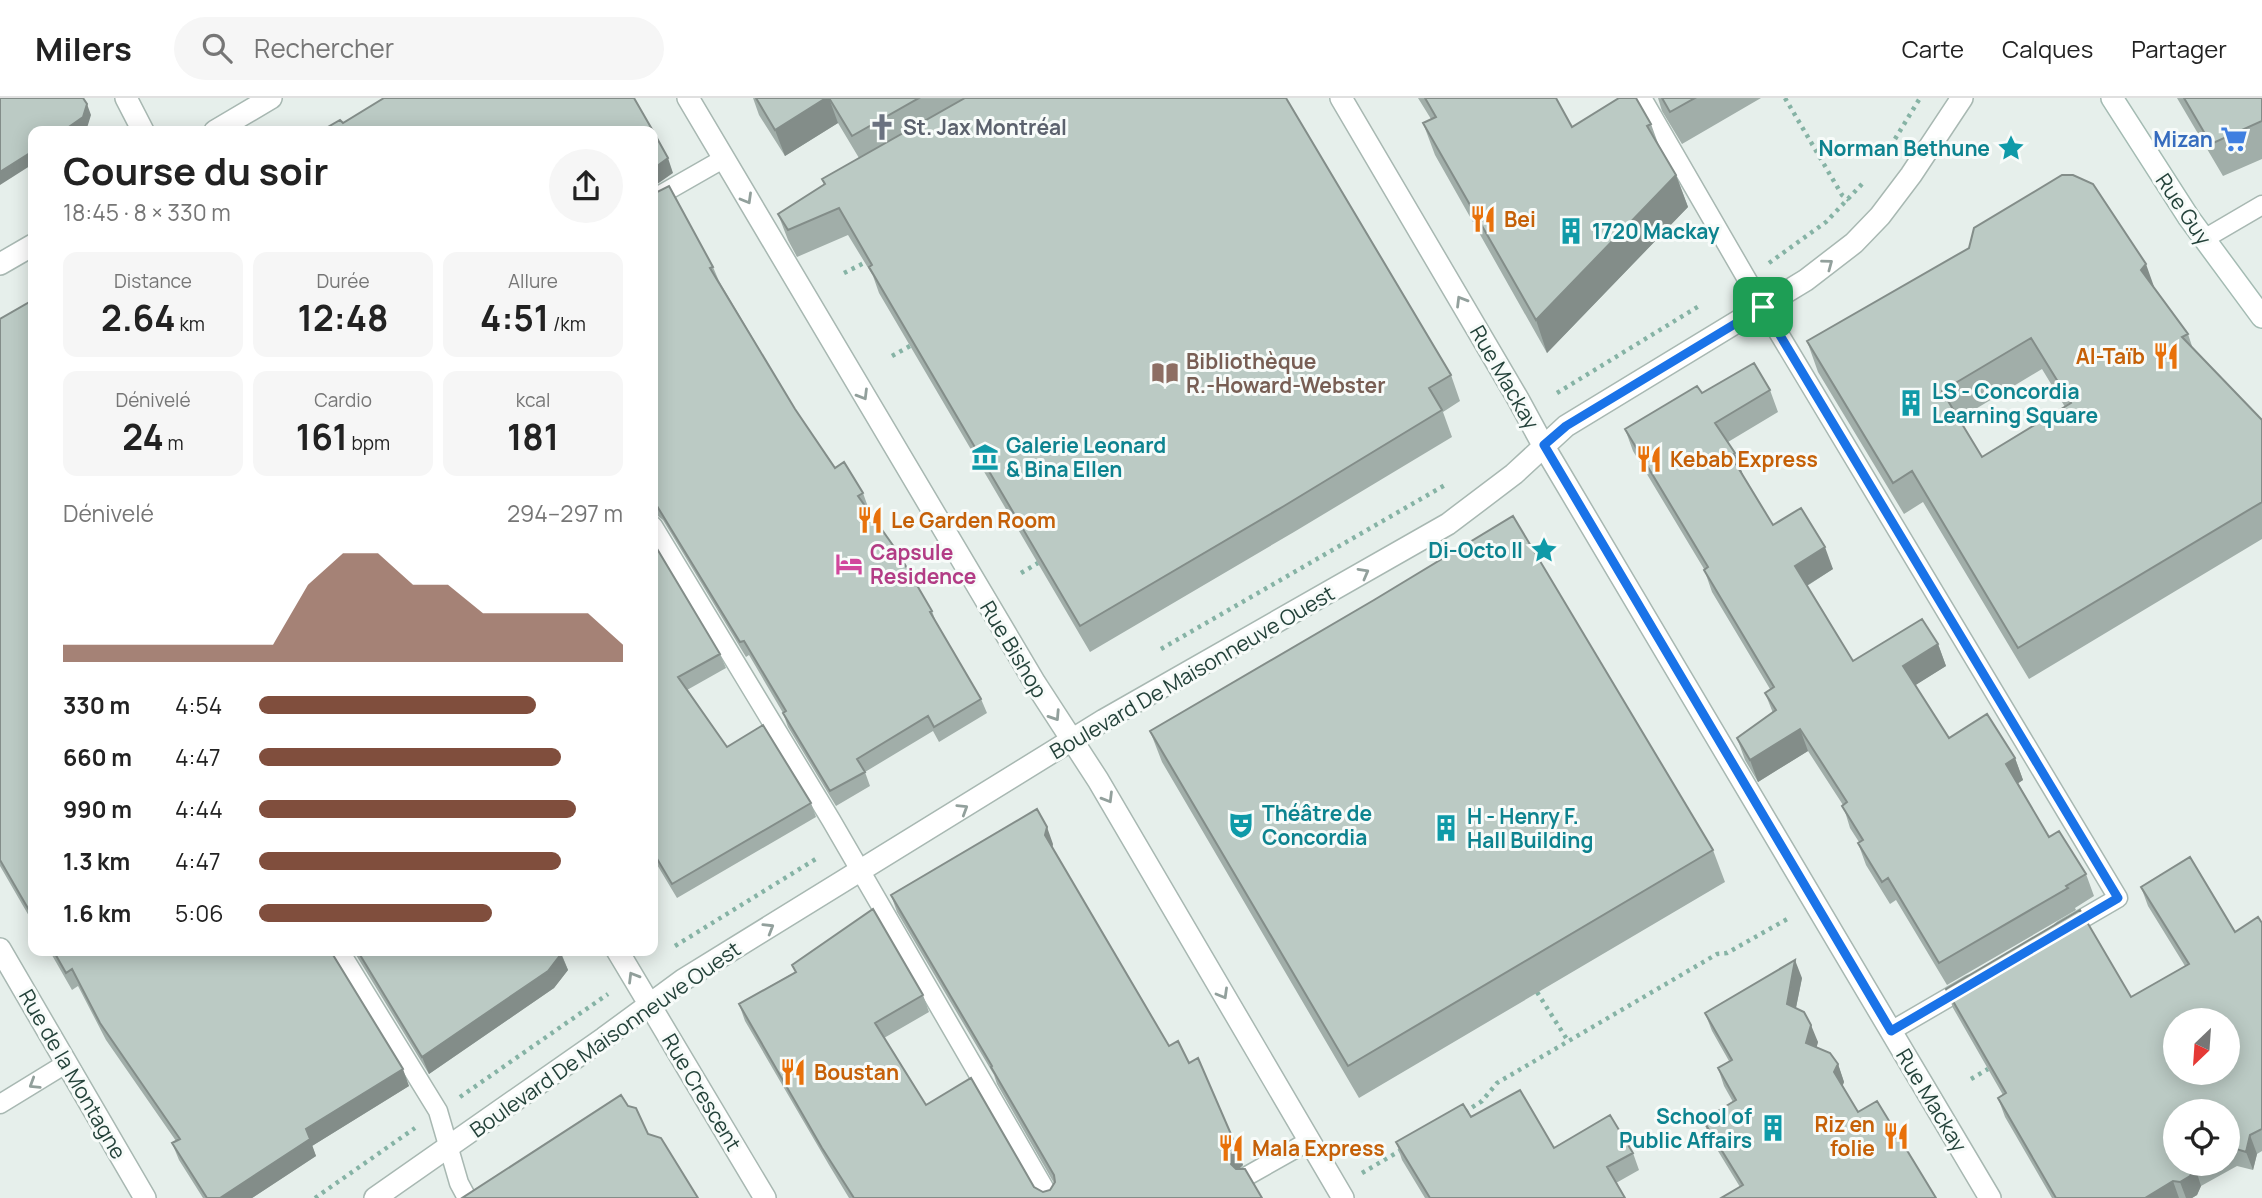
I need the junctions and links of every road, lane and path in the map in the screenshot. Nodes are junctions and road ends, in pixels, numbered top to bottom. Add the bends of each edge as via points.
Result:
1 (126, 98) edge
2 (271, 98) edge
3 (688, 98) edge
4 (1341, 98) edge
5 (1642, 98) edge
6 (1785, 98) edge
7 (1920, 98) edge
8 (1962, 98) edge
9 (2112, 98) edge
10 (140, 126) edge
11 (223, 126) edge
12 (1891, 145) dead end
13 (723, 159) junction
14 (1866, 180) dead end
15 (658, 196) edge
16 (1849, 200) junction
17 (2262, 205) edge
18 (785, 218) edge
19 (765, 230) junction
20 (2204, 239) junction
21 (28, 247) edge
22 (864, 263) edge
23 (0, 264) edge
24 (1765, 265) dead end
25 (844, 273) dead end
26 (1706, 302) dead end
27 (1763, 307) junction
28 (2262, 317) edge
29 (910, 346) edge
30 (892, 356) edge
31 (1562, 389) dead end
32 (1544, 445) junction
33 (1452, 480) dead end
34 (658, 534) edge
35 (1038, 563) edge
36 (1021, 573) edge
37 (1152, 654) dead end
38 (1071, 741) junction
39 (812, 861) dead end
40 (860, 872) junction
41 (1779, 924) dead end
42 (684, 939) dead end
43 (2048, 939) edge
44 (0, 949) edge
45 (343, 956) edge
46 (621, 956) edge
47 (1989, 973) edge
48 (1537, 992) edge
49 (650, 1004) junction
50 (579, 1014) dead end
51 (1891, 1031) junction
52 (1568, 1041) junction
53 (66, 1063) junction
54 (1988, 1069) edge
55 (1971, 1079) dead end
56 (463, 1094) dead end
57 (0, 1104) edge
58 (1461, 1114) edge
59 (413, 1129) dead end
60 (1309, 1141) junction
61 (1409, 1145) edge
62 (450, 1146) junction
63 (1361, 1173) dead end
64 (1247, 1176) edge
65 (145, 1198) edge
66 (315, 1198) edge
67 (375, 1198) edge
68 (467, 1198) edge
69 (765, 1198) edge
70 (1050, 1198) edge
71 (1343, 1198) edge
72 (1990, 1198) edge

1 - 10 street
2 - 11 street
3 - 13 street, Rue Bishop
32 -> 4 street, Rue Mackay
5 - 27 lane
6 - 16 path
7 - 12 path
27 -> 8 street, Boulevard De Maisonneuve Ouest via 1827,265 1867,230 1896,196
9 - 20 street, Rue Guy
13 - 15 lane
13 -> 19 street, Rue Bishop
14 - 16 path
16 - 24 path
17 - 20 lane
18 - 19 lane
19 -> 38 street, Rue Bishop
20 - 28 street, Rue Guy
21 - 23 street
22 - 25 path
26 - 31 path
27 - 32 street, Boulevard De Maisonneuve Ouest via 1566,426
27 - 43 lane via 2118,898
29 - 30 path
38 -> 32 street, Boulevard De Maisonneuve Ouest via 1448,524 1507,480
32 - 51 street, Rue Mackay
33 - 37 path, Boulevard De Maisonneuve Ouest
34 - 40 lane
35 - 36 path
40 -> 38 street, Boulevard De Maisonneuve Ouest
38 -> 60 street, Rue Bishop
39 - 42 path, Boulevard De Maisonneuve Ouest
49 -> 40 street, Boulevard De Maisonneuve Ouest
40 - 70 lane
41 - 52 path via 1717,954
44 - 53 street, Rue de la Montagne
45 - 62 lane via 438,1111
49 -> 46 street, Rue Crescent
47 - 51 lane
48 - 52 path
49 - 62 street, Boulevard De Maisonneuve Ouest
49 - 69 street, Rue Crescent
50 - 56 path, Boulevard De Maisonneuve Ouest
51 - 72 street, Rue Mackay
52 - 58 path via 1497,1083 1482,1101
53 -> 57 lane
53 - 65 street, Rue de la Montagne
54 - 55 path
59 - 66 path
60 - 64 lane
60 - 71 street, Rue Bishop
61 - 63 path
62 - 67 street, Boulevard De Maisonneuve Ouest
62 - 68 lane

